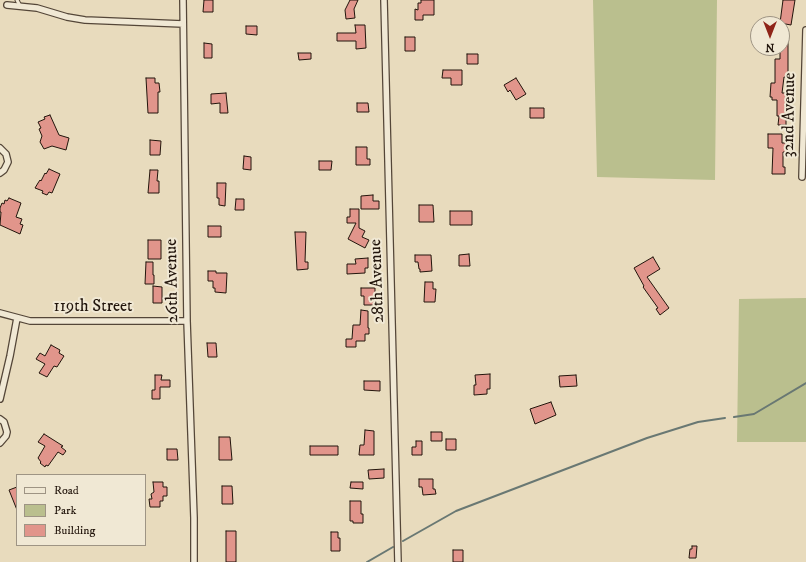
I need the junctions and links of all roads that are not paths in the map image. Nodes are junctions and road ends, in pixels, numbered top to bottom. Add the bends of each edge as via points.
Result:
1 (17, 0) edge
2 (183, 0) edge
3 (384, 0) edge
4 (7, 5) dead end
5 (20, 6) junction
6 (183, 24) junction
7 (806, 30) edge
8 (805, 123) edge
9 (0, 148) edge
10 (0, 172) edge
11 (802, 177) dead end
12 (0, 314) edge
13 (17, 318) junction
14 (187, 321) junction
15 (0, 399) edge
16 (0, 419) edge
17 (0, 443) edge
18 (194, 562) edge
19 (398, 562) edge

1 - 5 lane
2 - 6 street, 26th Avenue
3 - 19 street, 28th Avenue
4 - 5 street
5 - 6 street via 85,20
6 - 14 street, 26th Avenue
7 - 8 street, 32nd Avenue
8 - 11 street, 32nd Avenue
9 - 10 street via 6,154 8,162
12 - 13 street, 119th Street
13 - 14 street, 119th Street via 30,321
13 - 15 street
14 - 18 street, 26th Avenue
16 - 17 street via 4,422 7,432

